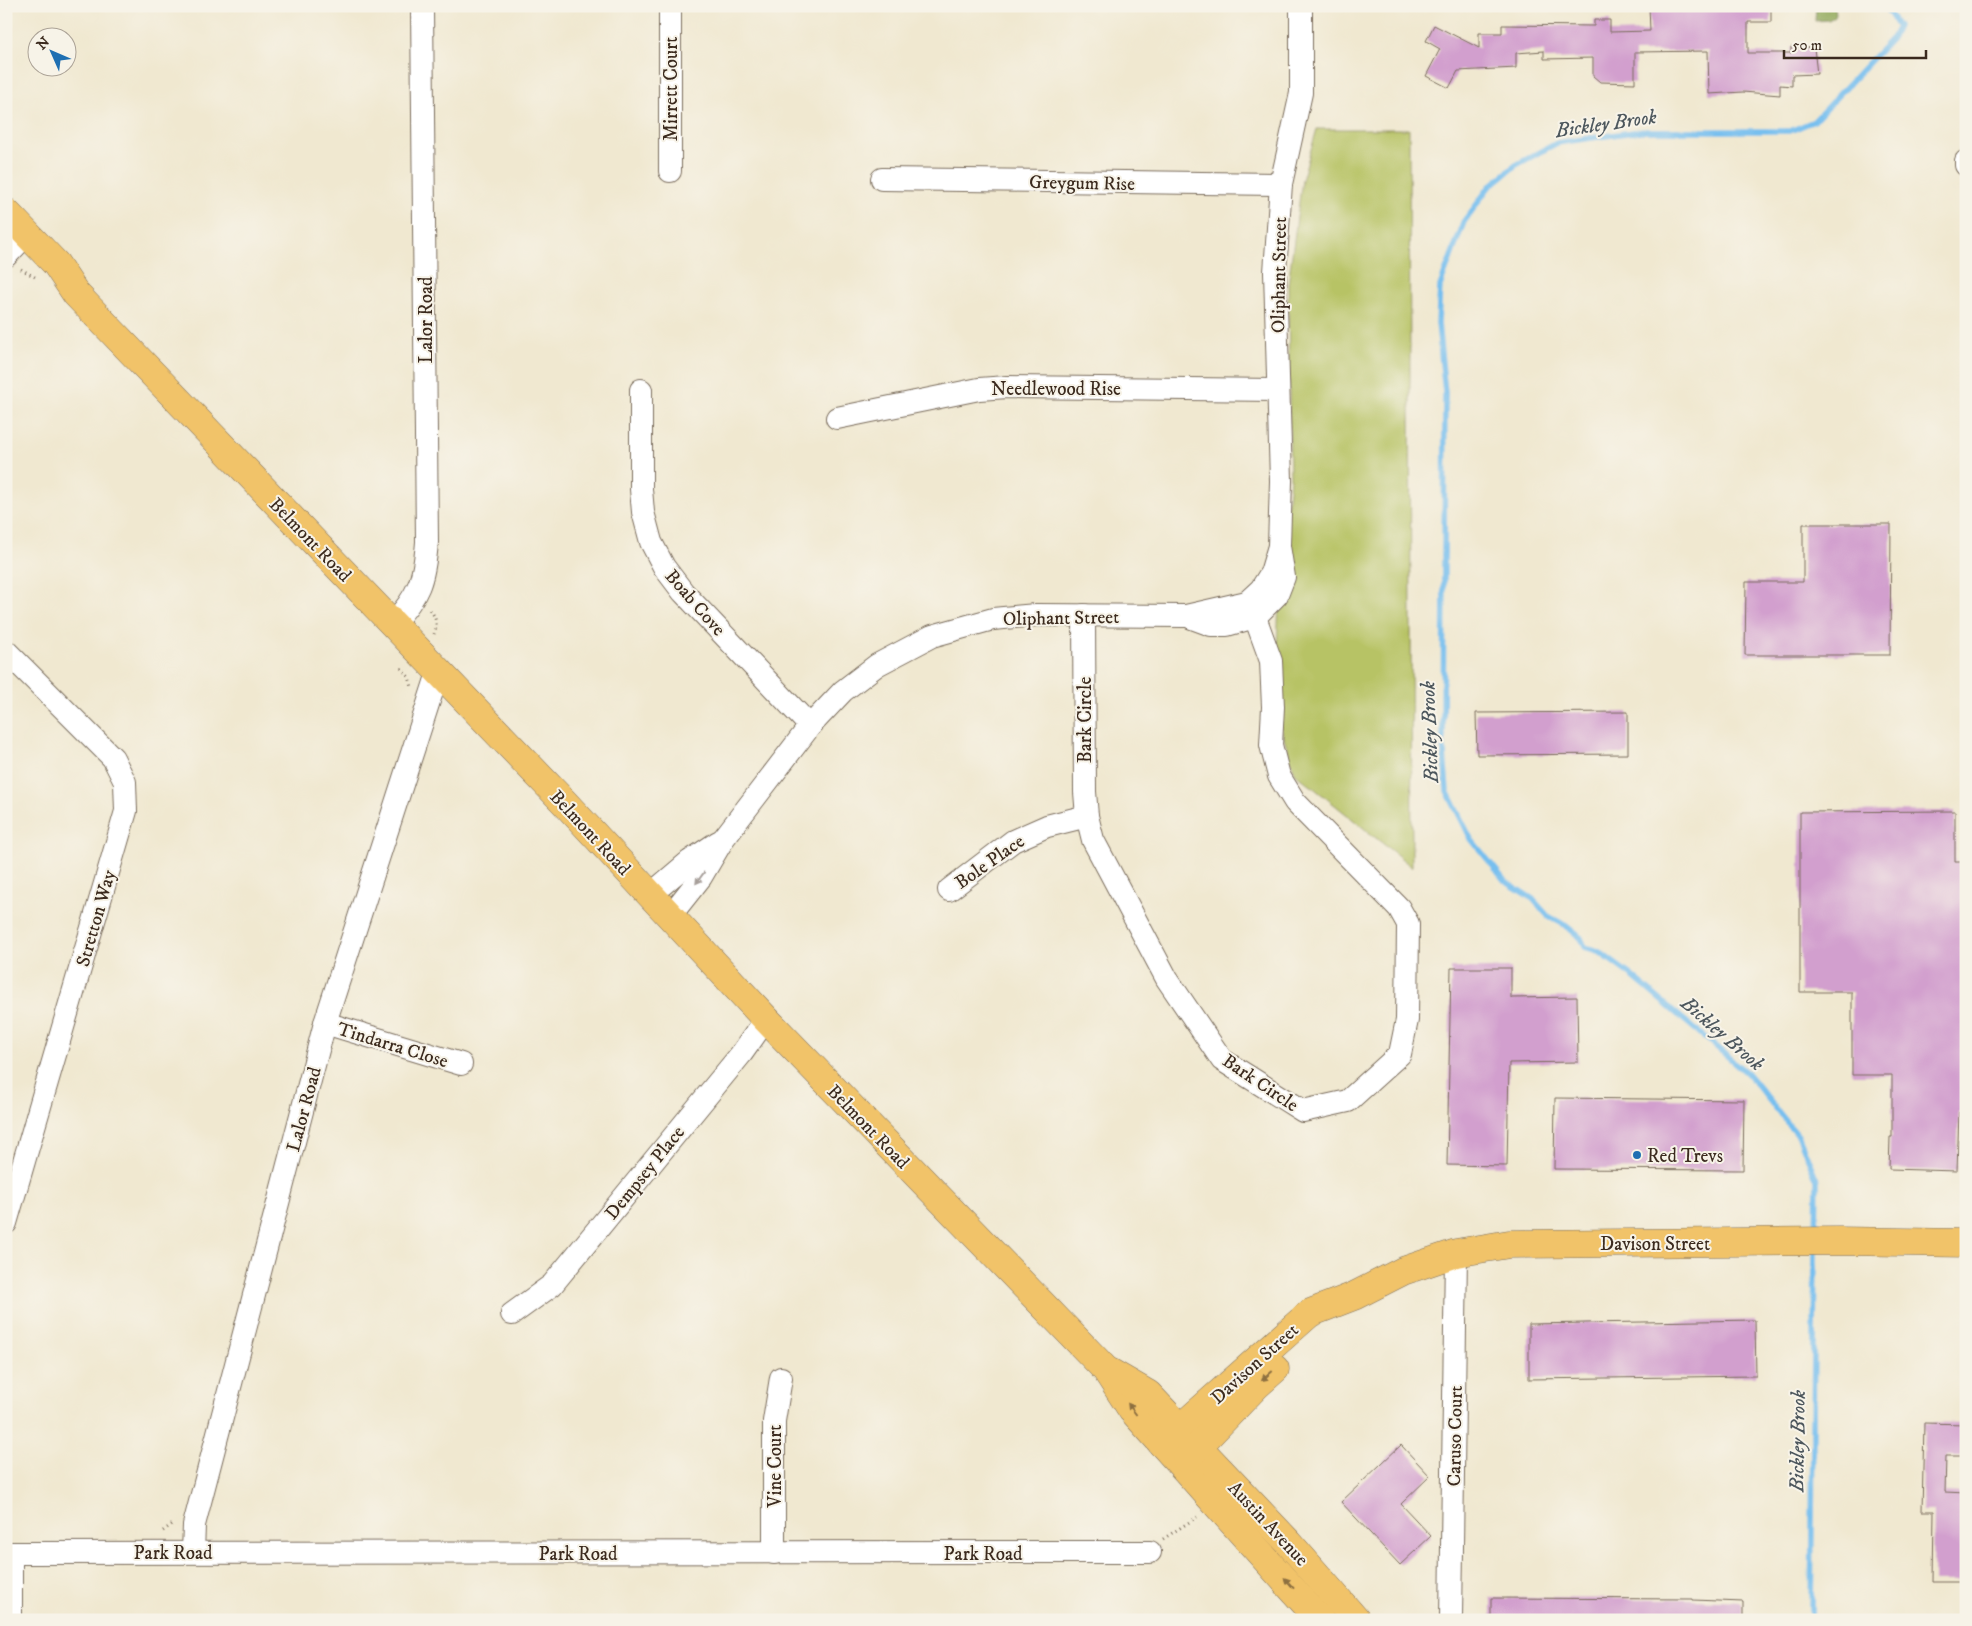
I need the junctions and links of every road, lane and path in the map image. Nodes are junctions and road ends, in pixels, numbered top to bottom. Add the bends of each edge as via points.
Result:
1 (422, 6) edge
2 (670, 6) edge
3 (1301, 6) edge
4 (1966, 161) edge
5 (1966, 165) edge
6 (670, 171) dead end
7 (882, 179) dead end
8 (1281, 184) junction
9 (12, 235) edge
10 (37, 279) dead end
11 (641, 390) dead end
12 (1277, 390) junction
13 (837, 418) dead end
14 (1251, 610) junction
15 (1084, 615) junction
16 (392, 623) junction
17 (6, 651) edge
18 (438, 673) junction
19 (810, 726) junction
20 (1086, 816) junction
21 (724, 838) junction
22 (949, 890) dead end
23 (650, 895) junction
24 (670, 916) junction
25 (766, 1019) junction
26 (325, 1023) junction
27 (460, 1064) dead end
28 (6, 1223) edge
29 (1966, 1243) edge
30 (1456, 1253) junction
31 (512, 1314) dead end
32 (780, 1378) dead end
33 (1181, 1445) junction
34 (1216, 1502) junction
35 (193, 1552) junction
36 (1150, 1552) joint
37 (9, 1553) edge
38 (774, 1553) junction
39 (11, 1620) edge
40 (1320, 1620) edge
41 (1356, 1620) edge
42 (1451, 1620) edge

1 - 16 street, Lalor Road via 427,542 419,588
2 - 6 street, Mirrett Court
3 - 8 street, Oliphant Street via 1301,93
4 - 5 street
7 - 8 street, Greygum Rise
8 - 12 street, Oliphant Street via 1275,272
9 - 10 path
9 - 16 main road, Belmont Road via 45,274 76,294
11 - 19 street, Boab Cove via 641,489 651,542 664,567 683,592
12 - 13 street, Needlewood Rise via 1006,387 979,389
12 - 14 street, Oliphant Street via 1281,481 1279,546 1271,573
14 - 15 street, Oliphant Street via 1186,616
14 - 20 street, Bark Circle via 1271,661 1271,745 1279,776 1295,802 1400,908 1408,924 1407,1020 1400,1054 1348,1101 1303,1112 1222,1060 1167,979 1093,840
15 - 19 street, Oliphant Street via 993,619 932,636 877,665 843,690
15 - 20 street, Bark Circle
16 - 18 main road, Belmont Road
17 - 28 street, Stretton Way via 113,758 125,782 126,811
18 - 23 main road, Belmont Road
18 - 26 street, Lalor Road
19 - 21 street, Oliphant Street
20 - 22 street, Bole Place via 1047,826 1013,840
21 - 23 street, Oliphant Street via 690,861
21 -> 24 street, Oliphant Street via 702,876
23 - 24 main road, Belmont Road
24 - 25 main road, Belmont Road
25 - 31 street, Dempsey Place via 552,1285
25 - 33 main road, Belmont Road via 1106,1370 1148,1394
26 - 27 street, Tindarra Close
26 - 35 street, Lalor Road via 194,1525
29 - 30 main road, Davison Street via 1509,1244
30 - 33 main road, Davison Street via 1403,1271 1354,1296 1256,1386
30 - 42 street, Caruso Court
32 - 38 street, Vine Court via 774,1420
33 - 34 main road, Austin Avenue
33 - 41 main road, Austin Avenue via 1295,1550
34 - 36 path via 1207,1512 1166,1536
40 -> 34 main road, Austin Avenue
35 - 37 street, Park Road
35 - 38 street, Park Road
36 - 38 street, Park Road
37 - 39 street

